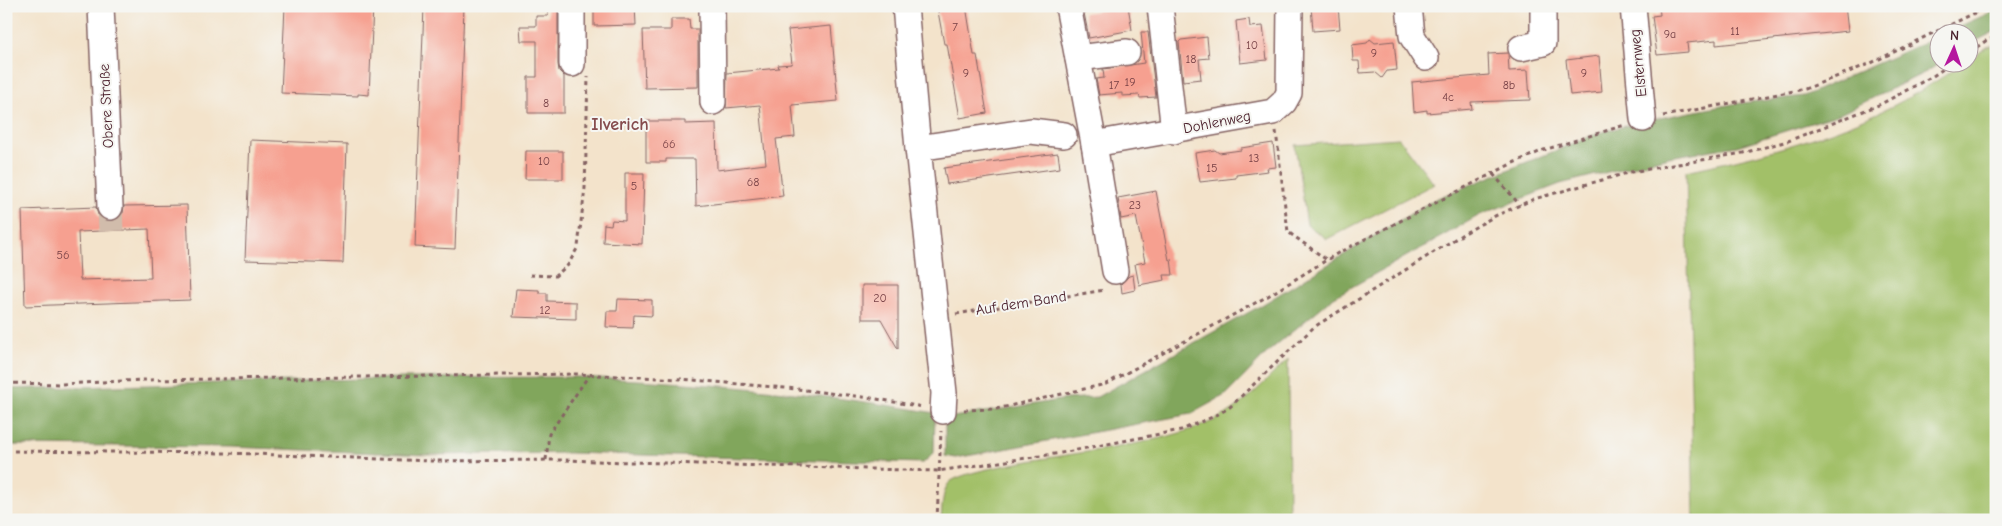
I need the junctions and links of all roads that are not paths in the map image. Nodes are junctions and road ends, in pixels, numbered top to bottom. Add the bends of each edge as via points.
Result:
1 (101, 6) edge
2 (572, 6) edge
3 (712, 6) edge
4 (905, 6) edge
5 (1068, 6) edge
6 (1160, 6) edge
7 (1290, 6) edge
8 (1409, 6) edge
9 (1543, 6) edge
10 (1632, 6) edge
11 (1521, 48) dead end
12 (1127, 52) dead end
13 (1078, 58) junction
14 (1426, 58) dead end
15 (580, 70) road end
16 (713, 102) dead end
17 (1644, 120) road end
18 (1174, 130) junction
19 (1064, 135) dead end
20 (1094, 144) junction
21 (918, 148) junction
22 (110, 207) tunnel mouth
23 (1111, 280) road end
24 (943, 411) road end

1 - 22 street, Obere Straße
2 - 15 street
3 - 16 street
4 - 21 street
5 - 13 street
6 - 18 street, Dohlenweg
7 - 18 street, Dohlenweg via 1288,93 1284,102 1273,112
8 - 14 street via 1412,36
9 - 11 street via 1543,44
10 - 17 street, Elsternweg
12 - 13 street
13 - 20 street
18 - 20 street
19 - 21 street via 1031,131
20 - 23 street
21 - 24 street via 944,393

